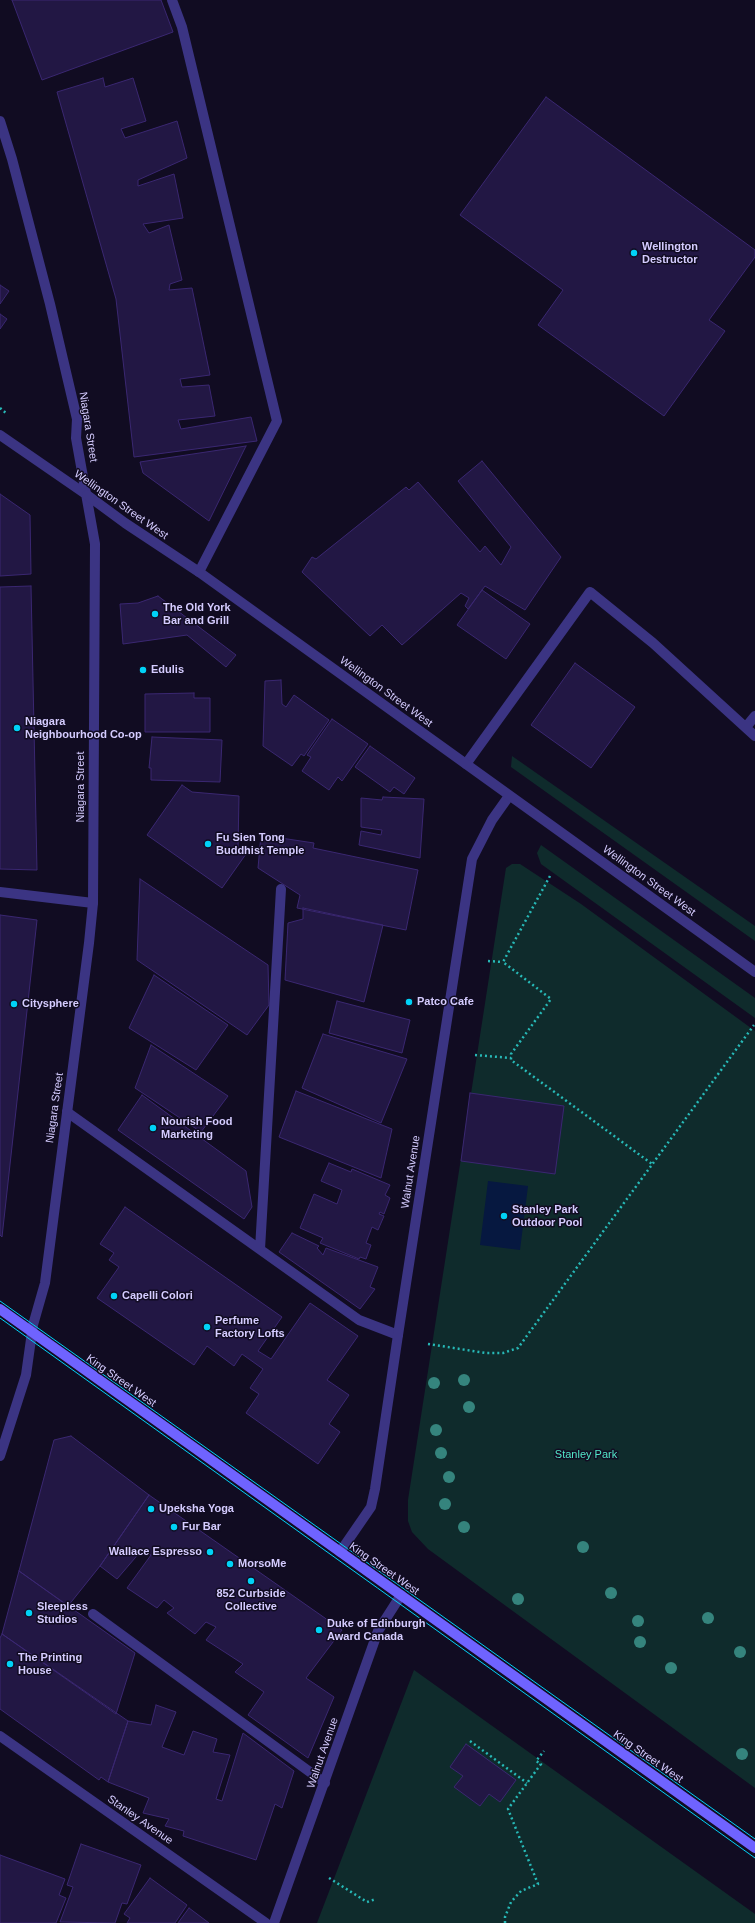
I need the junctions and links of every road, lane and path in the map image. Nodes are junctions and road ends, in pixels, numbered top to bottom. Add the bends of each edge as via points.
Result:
1 (172, 0) edge
2 (0, 121) edge
3 (0, 435) edge
4 (87, 496) junction
5 (199, 572) junction
6 (755, 716) edge
7 (746, 727) junction
8 (755, 736) edge
9 (466, 764) junction
10 (509, 796) junction
11 (550, 876) dead end
12 (281, 889) dead end
13 (0, 892) edge
14 (92, 903) junction
15 (488, 961) dead end
16 (503, 962) junction
17 (755, 972) edge
18 (754, 1025) dead end
19 (475, 1055) dead end
20 (511, 1058) junction
21 (67, 1112) junction
22 (652, 1164) junction
23 (260, 1249) junction
24 (0, 1309) edge
25 (32, 1333) junction
26 (398, 1334) junction
27 (428, 1344) dead end
28 (0, 1456) edge
29 (340, 1552) junction
30 (401, 1595) junction
31 (93, 1614) dead end
32 (0, 1736) edge
33 (470, 1741) dead end
34 (544, 1751) dead end
35 (325, 1783) junction
36 (527, 1783) junction
37 (755, 1848) edge
38 (329, 1878) dead end
39 (376, 1899) dead end
40 (266, 1923) edge
41 (274, 1923) edge
42 (505, 1923) edge

1 - 5 street via 182,27 277,421
2 - 4 street, Niagara Street via 54,320 77,420 76,438
3 - 4 street, Wellington Street West
4 - 5 street, Wellington Street West
4 - 14 street, Niagara Street via 95,544
5 - 9 street, Wellington Street West
6 - 7 street
7 - 8 street
7 - 9 street via 653,643 590,592
9 - 10 street, Wellington Street West
10 - 17 street, Wellington Street West
10 - 26 street, Walnut Avenue via 492,820 472,859
11 - 16 path
12 - 23 street
13 - 14 street
14 - 21 street, Niagara Street via 90,943
15 - 16 path
16 - 20 path via 551,999 511,1054
18 - 22 path
19 - 20 path
20 - 22 path
21 - 23 street
21 - 25 street, Niagara Street via 44,1283
22 - 27 path via 518,1348 503,1353 486,1353
23 - 26 street via 359,1320
24 - 25 main road, King Street West
25 - 28 street, Niagara Street via 26,1375
25 - 29 main road, King Street West
26 - 29 street, Walnut Avenue via 371,1507
29 - 30 main road, King Street West
30 - 35 street, Walnut Avenue via 378,1631
30 - 37 main road, King Street West
31 - 35 street
32 - 40 street, Stanley Avenue
33 - 36 path
34 - 36 path via 536,1761 541,1764
35 - 41 street, Walnut Avenue
36 - 42 path via 508,1809 538,1884 521,1891 510,1902
38 - 39 path via 367,1902

